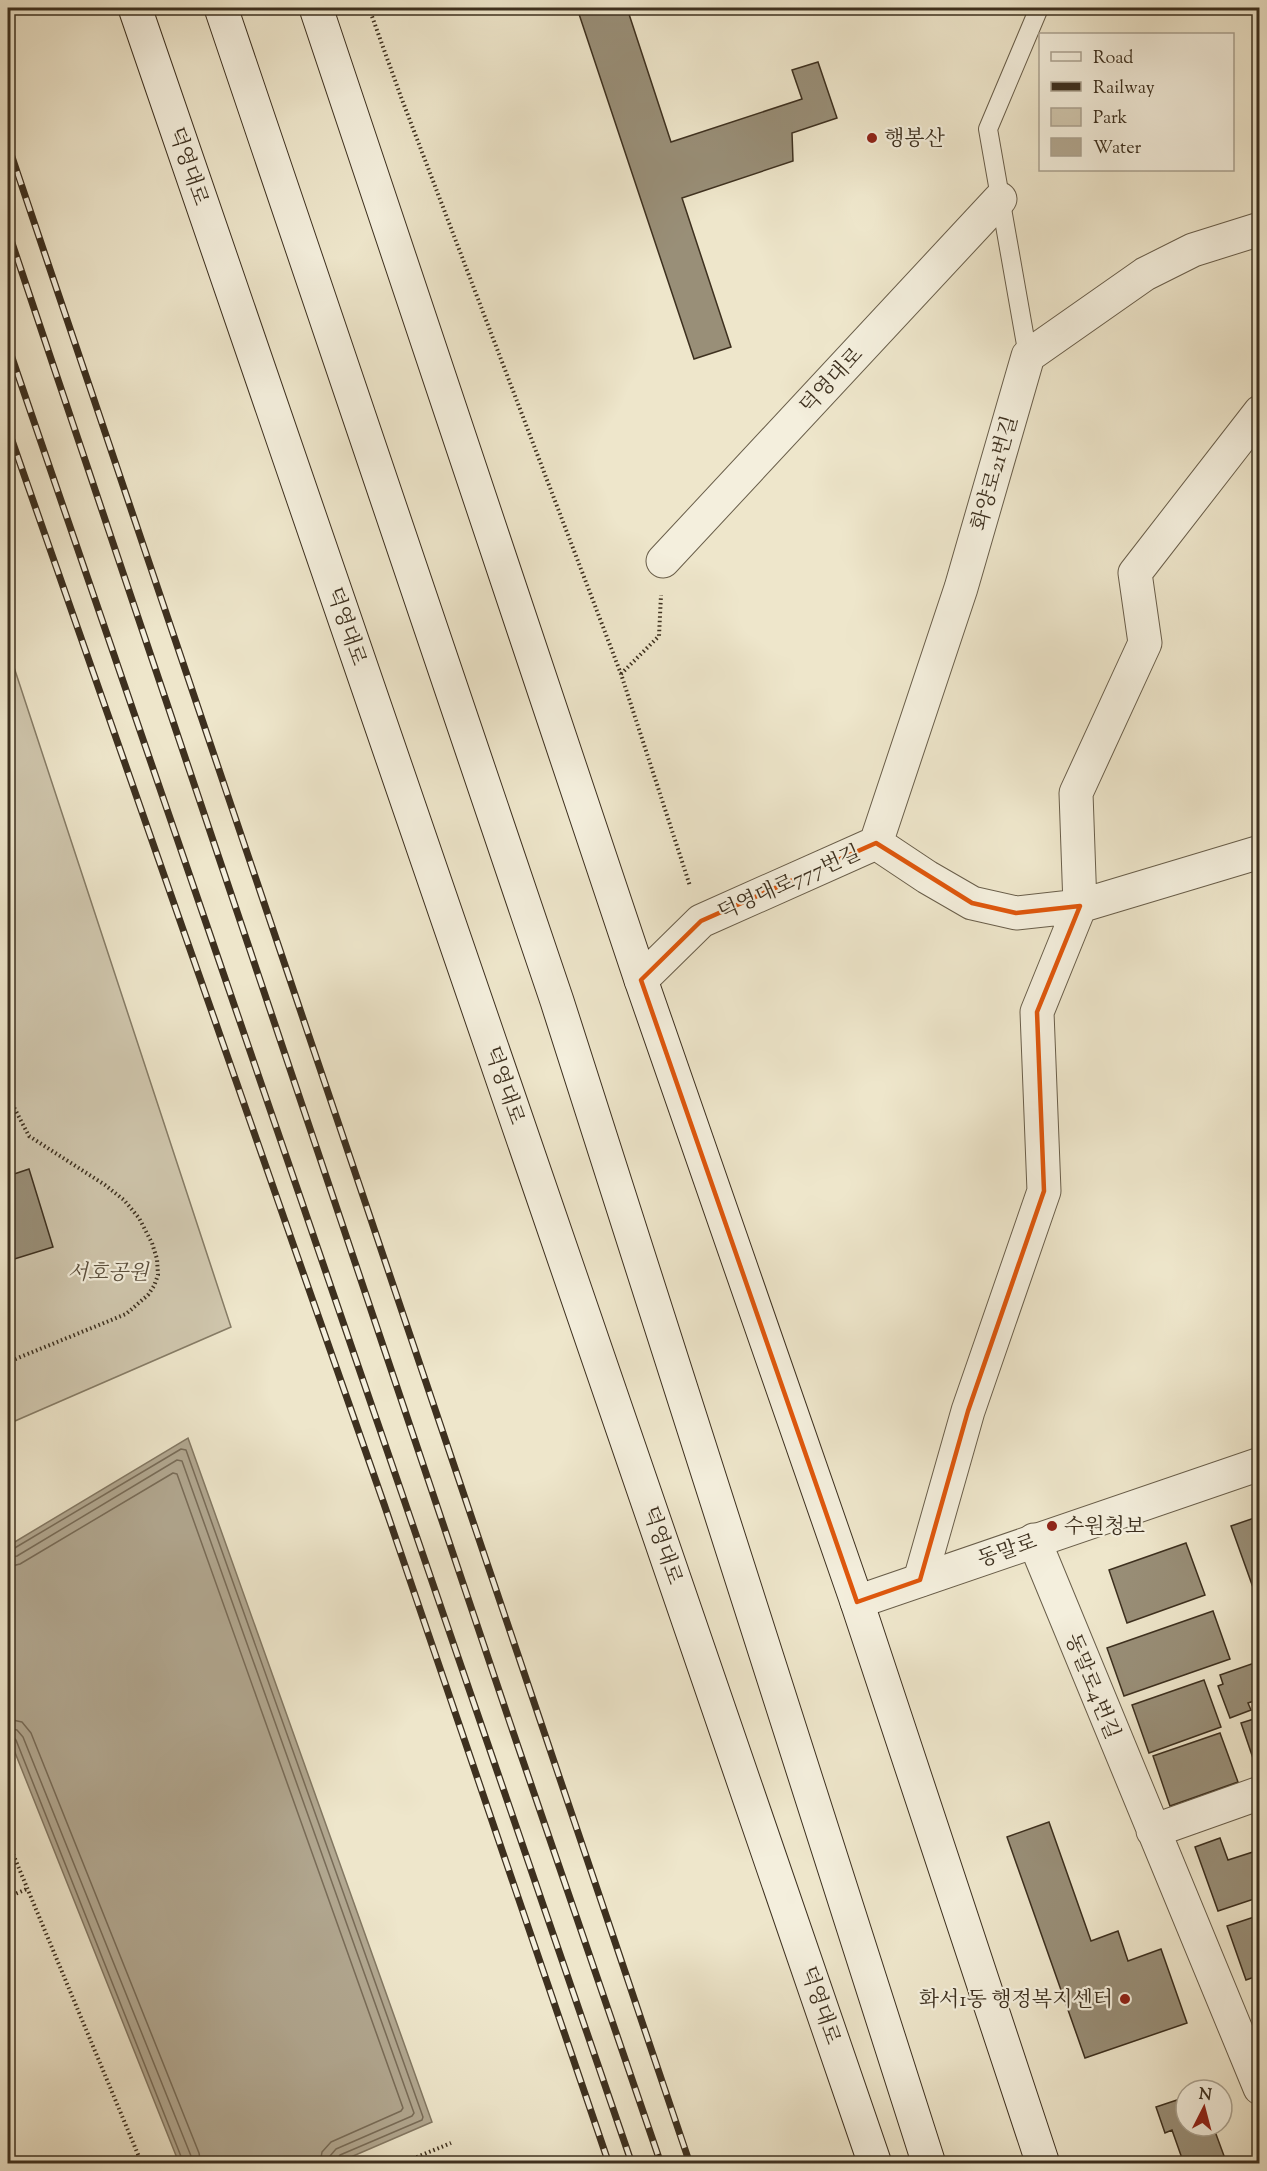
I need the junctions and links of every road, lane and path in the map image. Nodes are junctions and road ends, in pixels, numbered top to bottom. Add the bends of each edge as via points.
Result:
1 (135, 8) edge
2 (221, 8) edge
3 (316, 8) edge
4 (369, 8) edge
5 (1039, 8) edge
6 (1000, 199) junction
7 (1260, 229) edge
8 (1028, 356) junction
9 (1260, 412) edge
10 (663, 561) joint
11 (621, 674) junction
12 (876, 843) junction
13 (1260, 852) edge
14 (1080, 906) junction
15 (701, 921) junction
16 (641, 980) junction
17 (8, 1096) edge
18 (8, 1362) edge
19 (1260, 1464) edge
20 (1034, 1540) junction
21 (920, 1580) junction
22 (857, 1602) junction
23 (1260, 1793) edge
24 (1153, 1831) junction
25 (8, 1842) edge
26 (27, 1889) junction
27 (8, 1897) edge
28 (1260, 2088) edge
29 (451, 2143) dead end
30 (142, 2163) edge
31 (400, 2163) edge
32 (875, 2163) edge
33 (929, 2163) edge
34 (1043, 2163) edge

1 - 32 main road, 덕영대로
2 - 33 main road via 557,1001
3 - 16 main road
4 - 11 path
5 - 6 lane via 988,129
6 - 8 lane
6 - 10 main road, 덕영대로
7 - 8 main road via 1193,250 1145,274
8 - 12 main road, 화양로21번길 via 961,588
9 - 14 main road via 1135,573 1145,643 1076,793
10 - 11 path via 659,636
11 - 15 path
12 - 14 main road, 덕영대로777번길 via 972,903 1016,913
12 - 15 main road, 덕영대로777번길
13 - 14 main road, 덕영대로777번길
14 - 21 main road via 1037,1012 1044,1191 968,1411
15 - 16 main road, 덕영대로777번길
16 - 22 main road
17 - 18 path via 29,1136 124,1200 153,1243 158,1275 148,1295 126,1314
19 - 20 main road, 동말로
20 - 21 main road, 동말로
20 - 24 main road, 동말로4번길
21 - 22 main road, 동말로
22 - 34 main road
23 - 24 main road
24 - 28 main road, 동말로4번길
25 - 26 path
26 - 27 path
26 - 30 path
29 - 31 path

